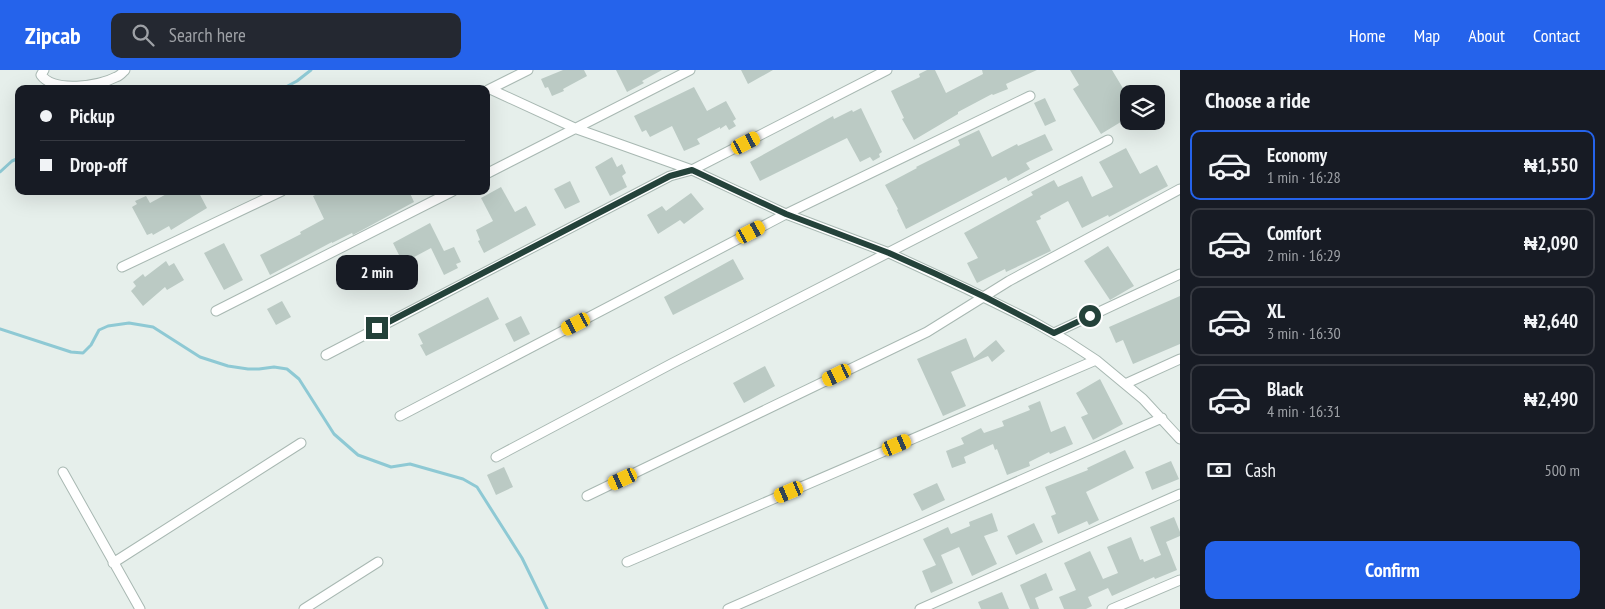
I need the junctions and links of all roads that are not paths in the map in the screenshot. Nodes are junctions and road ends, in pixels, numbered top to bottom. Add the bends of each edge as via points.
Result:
1 (44, 70) edge
2 (125, 70) edge
3 (528, 70) edge
4 (690, 70) edge
5 (887, 70) edge
6 (64, 85) edge
7 (86, 85) edge
8 (490, 89) edge
9 (490, 91) edge
10 (1030, 96) dead end
11 (577, 129) junction
12 (1108, 140) dead end
13 (692, 170) junction
14 (490, 172) edge
15 (1180, 189) edge
16 (274, 195) edge
17 (445, 195) edge
18 (786, 214) junction
19 (889, 253) junction
20 (122, 267) dead end
21 (1180, 274) edge
22 (985, 297) junction
23 (216, 311) dead end
24 (1054, 333) junction
25 (326, 355) dead end
26 (1180, 359) edge
27 (1096, 360) junction
28 (1125, 384) junction
29 (400, 416) dead end
30 (1162, 418) junction
31 (1180, 439) edge
32 (301, 443) dead end
33 (496, 457) dead end
34 (63, 472) dead end
35 (1180, 494) edge
36 (587, 496) dead end
37 (378, 562) dead end
38 (627, 562) dead end
39 (113, 563) junction
40 (1180, 580) edge
41 (140, 609) edge
42 (304, 609) edge
43 (728, 609) edge
44 (920, 609) edge
45 (1112, 609) edge

1 - 6 street via 41,75 50,82
2 - 7 street via 117,77
3 - 8 street
4 - 11 street
5 - 13 street
9 - 11 street
10 - 18 street
11 - 13 street
11 - 14 street
12 - 19 street
13 - 18 street
13 - 25 street via 670,176
15 - 22 street
16 - 20 street
17 - 23 street
18 - 19 street
18 - 29 street
19 - 22 street
19 - 33 street
21 - 24 street
22 - 24 street
22 - 36 street via 927,332
24 - 27 street
26 - 28 street
27 - 28 street
27 - 38 street
28 - 30 street
30 - 31 street
30 - 43 street
32 - 39 street
34 - 39 street
35 - 44 street
37 - 42 street
39 - 41 street
40 - 45 street

